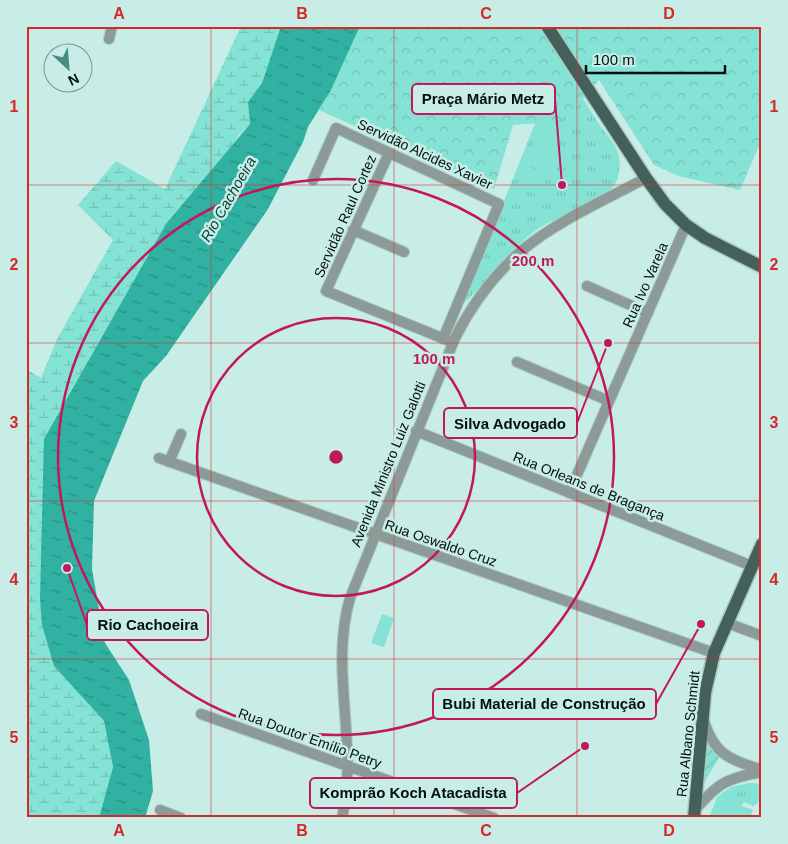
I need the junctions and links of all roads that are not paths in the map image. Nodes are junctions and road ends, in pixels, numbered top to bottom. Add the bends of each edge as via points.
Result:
1 (112, 26) edge
2 (547, 26) edge
3 (109, 39) dead end
4 (389, 153) junction
5 (646, 178) junction
6 (313, 180) dead end
7 (686, 225) junction
8 (354, 230) junction
9 (404, 252) dead end
10 (762, 267) edge
11 (587, 286) dead end
12 (648, 313) junction
13 (448, 341) junction
14 (517, 362) dead end
15 (609, 401) junction
16 (416, 431) junction
17 (181, 434) dead end
18 (570, 493) junction
19 (375, 534) junction
20 (762, 544) edge
21 (752, 566) junction
22 (727, 623) junction
23 (762, 636) edge
24 (714, 653) junction
25 (201, 714) dead end
26 (703, 718) junction
27 (347, 766) junction
28 (762, 771) edge
29 (160, 810) dead end
30 (694, 815) edge
31 (181, 818) edge
32 (342, 818) edge
33 (494, 818) edge

1 - 3 street
2 - 5 main road
4 - 6 street, Servidão Alcides Xavier via 336,128
4 - 8 street, Servidão Raul Cortez
4 - 13 street, Servidão Alcides Xavier via 499,204
5 - 7 main road
5 - 13 street, Avenida Ministro Luiz Galotti via 542,235 521,252 496,277
7 - 10 main road via 726,250
7 - 12 street, Rua Ivo Varela
8 - 9 street
8 - 13 street, Servidão Raul Cortez via 326,291
11 - 12 street
12 - 15 street, Rua Ivo Varela
13 - 16 street, Avenida Ministro Luiz Galotti
14 - 15 street
15 - 18 street, Rua Ivo Varela
16 - 18 street, Rua Orleans de Bragança
16 - 19 street, Avenida Ministro Luiz Galotti
17 - 19 street, Rua Oswaldo Cruz via 164,460
18 - 21 street, Rua Orleans de Bragança
19 - 24 street, Rua Oswaldo Cruz
19 - 27 street, Avenida Ministro Luiz Galotti via 350,598 343,626
20 - 21 main road, Rua Albano Schmidt
21 - 22 main road, Rua Albano Schmidt
22 - 23 street
22 - 24 main road, Rua Albano Schmidt
24 - 26 main road, Rua Albano Schmidt via 707,679
25 - 27 street, Rua Doutor Emílio Petry
26 - 28 street via 708,736 724,755
26 - 30 main road, Rua Albano Schmidt
27 - 32 street, Avenida Ministro Luiz Galotti
27 - 33 street, Rua Doutor Emílio Petry
28 - 30 street via 742,775 720,785
29 - 31 street

